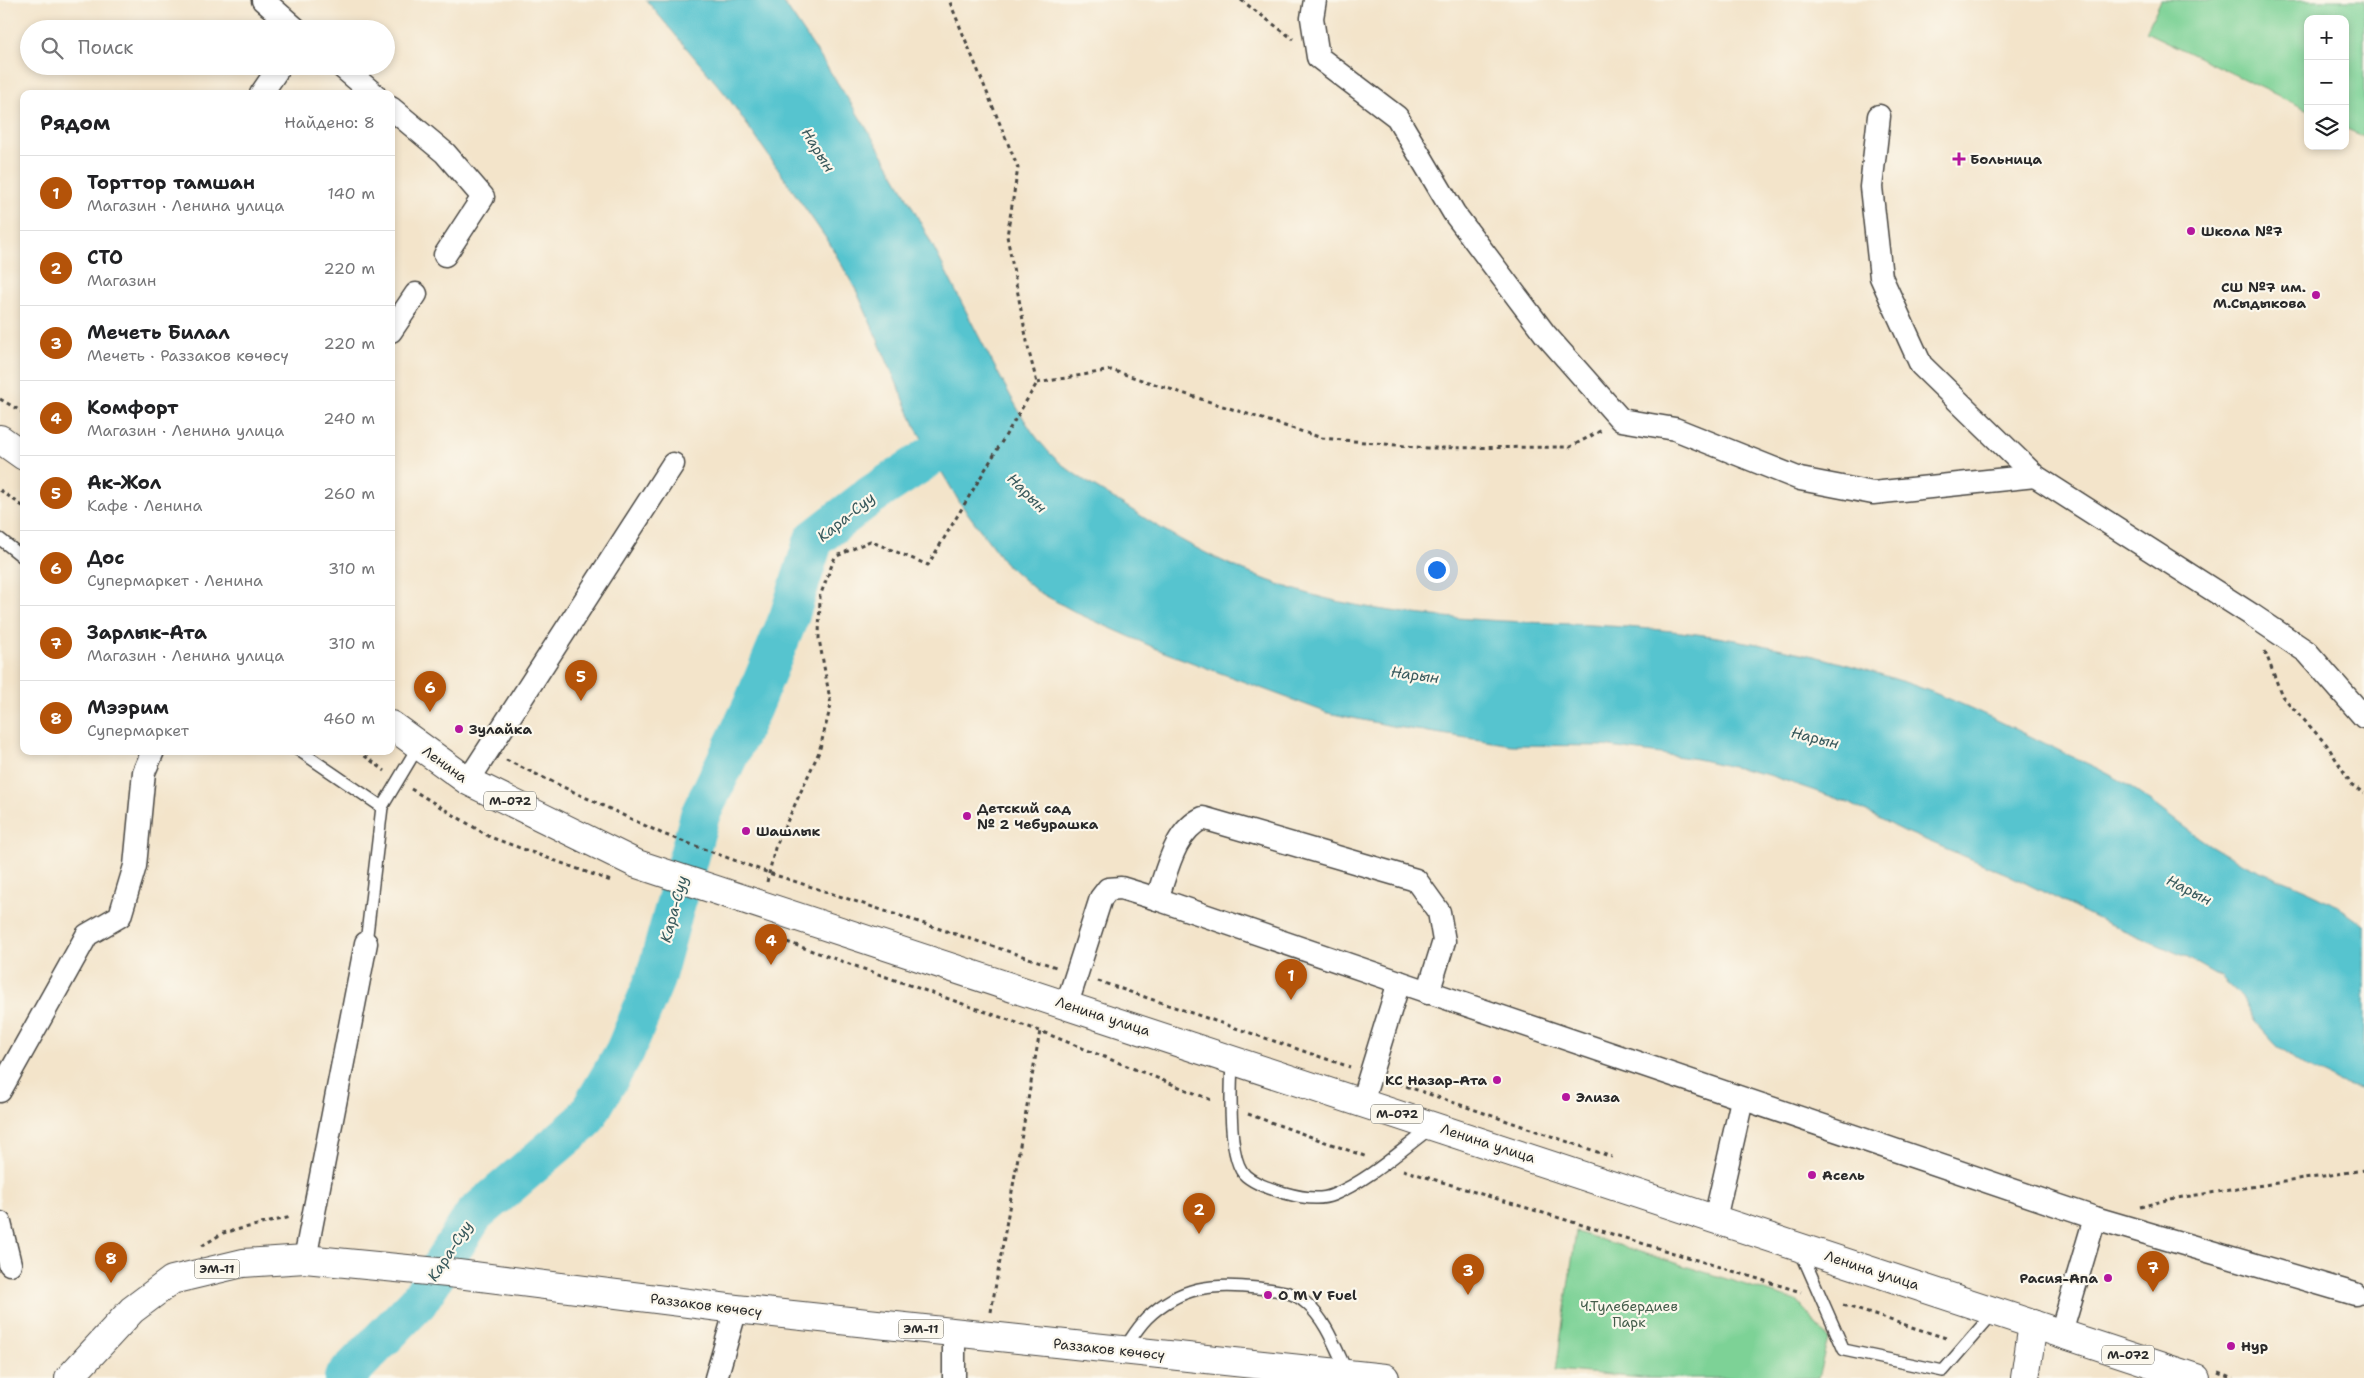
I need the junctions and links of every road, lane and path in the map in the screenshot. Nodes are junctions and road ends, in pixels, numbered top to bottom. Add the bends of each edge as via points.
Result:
1 (263, 0) edge
2 (949, 0) edge
3 (1240, 0) edge
4 (1315, 0) edge
5 (286, 20) edge
6 (1318, 57) junction
7 (274, 75) edge
8 (352, 75) edge
9 (263, 90) edge
10 (369, 90) edge
11 (395, 111) edge
12 (1879, 116) dead end
13 (444, 255) dead end
14 (416, 294) dead end
15 (395, 325) edge
16 (1037, 383) junction
17 (0, 399) edge
18 (20, 411) edge
19 (1621, 420) junction
20 (0, 439) edge
21 (20, 453) edge
22 (673, 464) dead end
23 (2035, 476) junction
24 (0, 490) edge
25 (20, 504) edge
26 (0, 539) edge
27 (20, 555) edge
28 (2252, 615) junction
29 (2364, 717) edge
30 (395, 728) edge
31 (419, 745) junction
32 (486, 750) junction
33 (151, 755) edge
34 (306, 755) edge
35 (363, 755) edge
36 (398, 781) junction
37 (468, 781) junction
38 (2364, 793) edge
39 (382, 807) junction
40 (637, 864) joint
41 (769, 873) junction
42 (618, 883) dead end
43 (1156, 899) junction
44 (763, 904) junction
45 (781, 940) dead end
46 (366, 943) joint
47 (1078, 974) junction
48 (1400, 982) junction
49 (1428, 993) junction
50 (1067, 1004) junction
51 (1040, 1031) junction
52 (1232, 1059) junction
53 (1371, 1074) junction
54 (0, 1091) edge
55 (1742, 1100) junction
56 (1362, 1102) junction
57 (1230, 1108) junction
58 (1434, 1126) junction
59 (1616, 1158) dead end
60 (1384, 1163) junction
61 (2364, 1170) edge
62 (2133, 1209) dead end
63 (1715, 1218) junction
64 (2095, 1218) junction
65 (0, 1223) edge
66 (1798, 1246) junction
67 (304, 1259) junction
68 (10, 1264) dead end
69 (2355, 1294) dead end
70 (1821, 1298) junction
71 (736, 1309) junction
72 (1994, 1311) junction
73 (2033, 1324) junction
74 (954, 1333) junction
75 (2061, 1333) junction
76 (988, 1335) junction
77 (1966, 1344) junction
78 (1123, 1350) junction
79 (1348, 1374) junction
80 (2206, 1375) edge
81 (69, 1378) edge
82 (716, 1378) edge
83 (954, 1378) edge
84 (1385, 1378) edge
85 (2025, 1378) edge
86 (2233, 1378) edge

1 - 5 street
2 - 16 path via 1018,168 1007,236
3 - 6 path
4 - 6 street via 1312,18
6 - 19 street via 1397,117 1454,214 1545,334
7 - 9 street
8 - 10 street
11 - 13 street via 444,152 483,197
12 - 23 street via 1871,187 1881,277 1921,365
14 - 15 street
16 - 19 path via 1111,370 1322,438 1427,448 1570,447
16 - 41 path via 928,565 870,541 835,557 820,596 819,639 831,704 819,752 775,848
17 - 18 path
19 - 23 street via 1675,429 1800,479 1873,493
20 - 21 main road
22 - 32 street
23 - 28 street
24 - 25 path
26 - 27 lane
28 - 29 street via 2307,652
28 - 38 path via 2282,696 2327,745 2352,785
30 - 31 main road, Ленина / М-072
31 - 36 lane
31 - 37 main road, Ленина / М-072
32 - 37 street
32 - 41 path via 663,834
33 - 54 street via 144,772 134,866 120,916 87,935
34 - 39 lane
35 - 36 path
36 - 39 lane
36 - 42 path via 490,837
37 - 40 main road, Ленина / М-072
39 - 46 lane
40 - 44 main road, Ленина улица / М-072
41 - 44 path
41 - 47 path
43 - 47 street via 1121,888 1108,889 1101,898
43 - 48 street
43 - 49 street via 1180,838 1191,823 1203,818 1416,880 1439,912 1444,941
44 - 50 main road, Ленина улица / М-072
45 - 51 path
46 - 67 street
47 - 50 street
47 - 53 path
48 - 49 street
48 - 53 street
49 - 55 street
50 - 52 main road, Ленина улица / М-072
51 - 57 path
51 - 76 path
52 - 56 main road, Ленина улица / М-072
52 - 57 lane
53 - 56 street
53 - 59 path
55 - 63 street
55 - 64 street
56 - 58 main road, Ленина улица / М-072
57 - 60 path
57 - 60 lane via 1236,1155 1245,1176 1267,1187 1300,1198 1331,1196
58 - 60 lane
58 - 63 main road, Ленина улица / М-072
60 - 70 path
61 - 62 path via 2170,1199
63 - 66 main road, Ленина улица / М-072
64 - 69 street
64 - 75 street
65 - 68 street
66 - 70 lane
66 - 72 main road, Ленина улица / М-072
67 - 71 main road, Раззаков көчөсү / ЭМ-11 via 458,1274
67 - 81 main road, Раззаков көчөсү / ЭМ-11 via 243,1263 172,1280 132,1310
70 - 77 path
70 - 77 lane via 1844,1350 1943,1371
71 - 74 main road, Раззаков көчөсү / ЭМ-11
71 - 82 street
72 - 73 main road, Ленина улица / М-072
72 - 77 lane
73 - 75 main road, Ленина улица / М-072
73 - 85 main road
74 - 76 main road, Раззаков көчөсү / ЭМ-11
74 - 83 street
75 - 80 main road, Ленина улица / М-072
76 - 78 main road, Раззаков көчөсү / ЭМ-11
78 - 79 main road, Раззаков көчөсү / ЭМ-11
78 - 79 lane via 1147,1318 1171,1300 1199,1287 1229,1284 1290,1291 1307,1303 1319,1317
79 - 84 main road, Раззаков көчөсү / ЭМ-11
80 - 86 path

